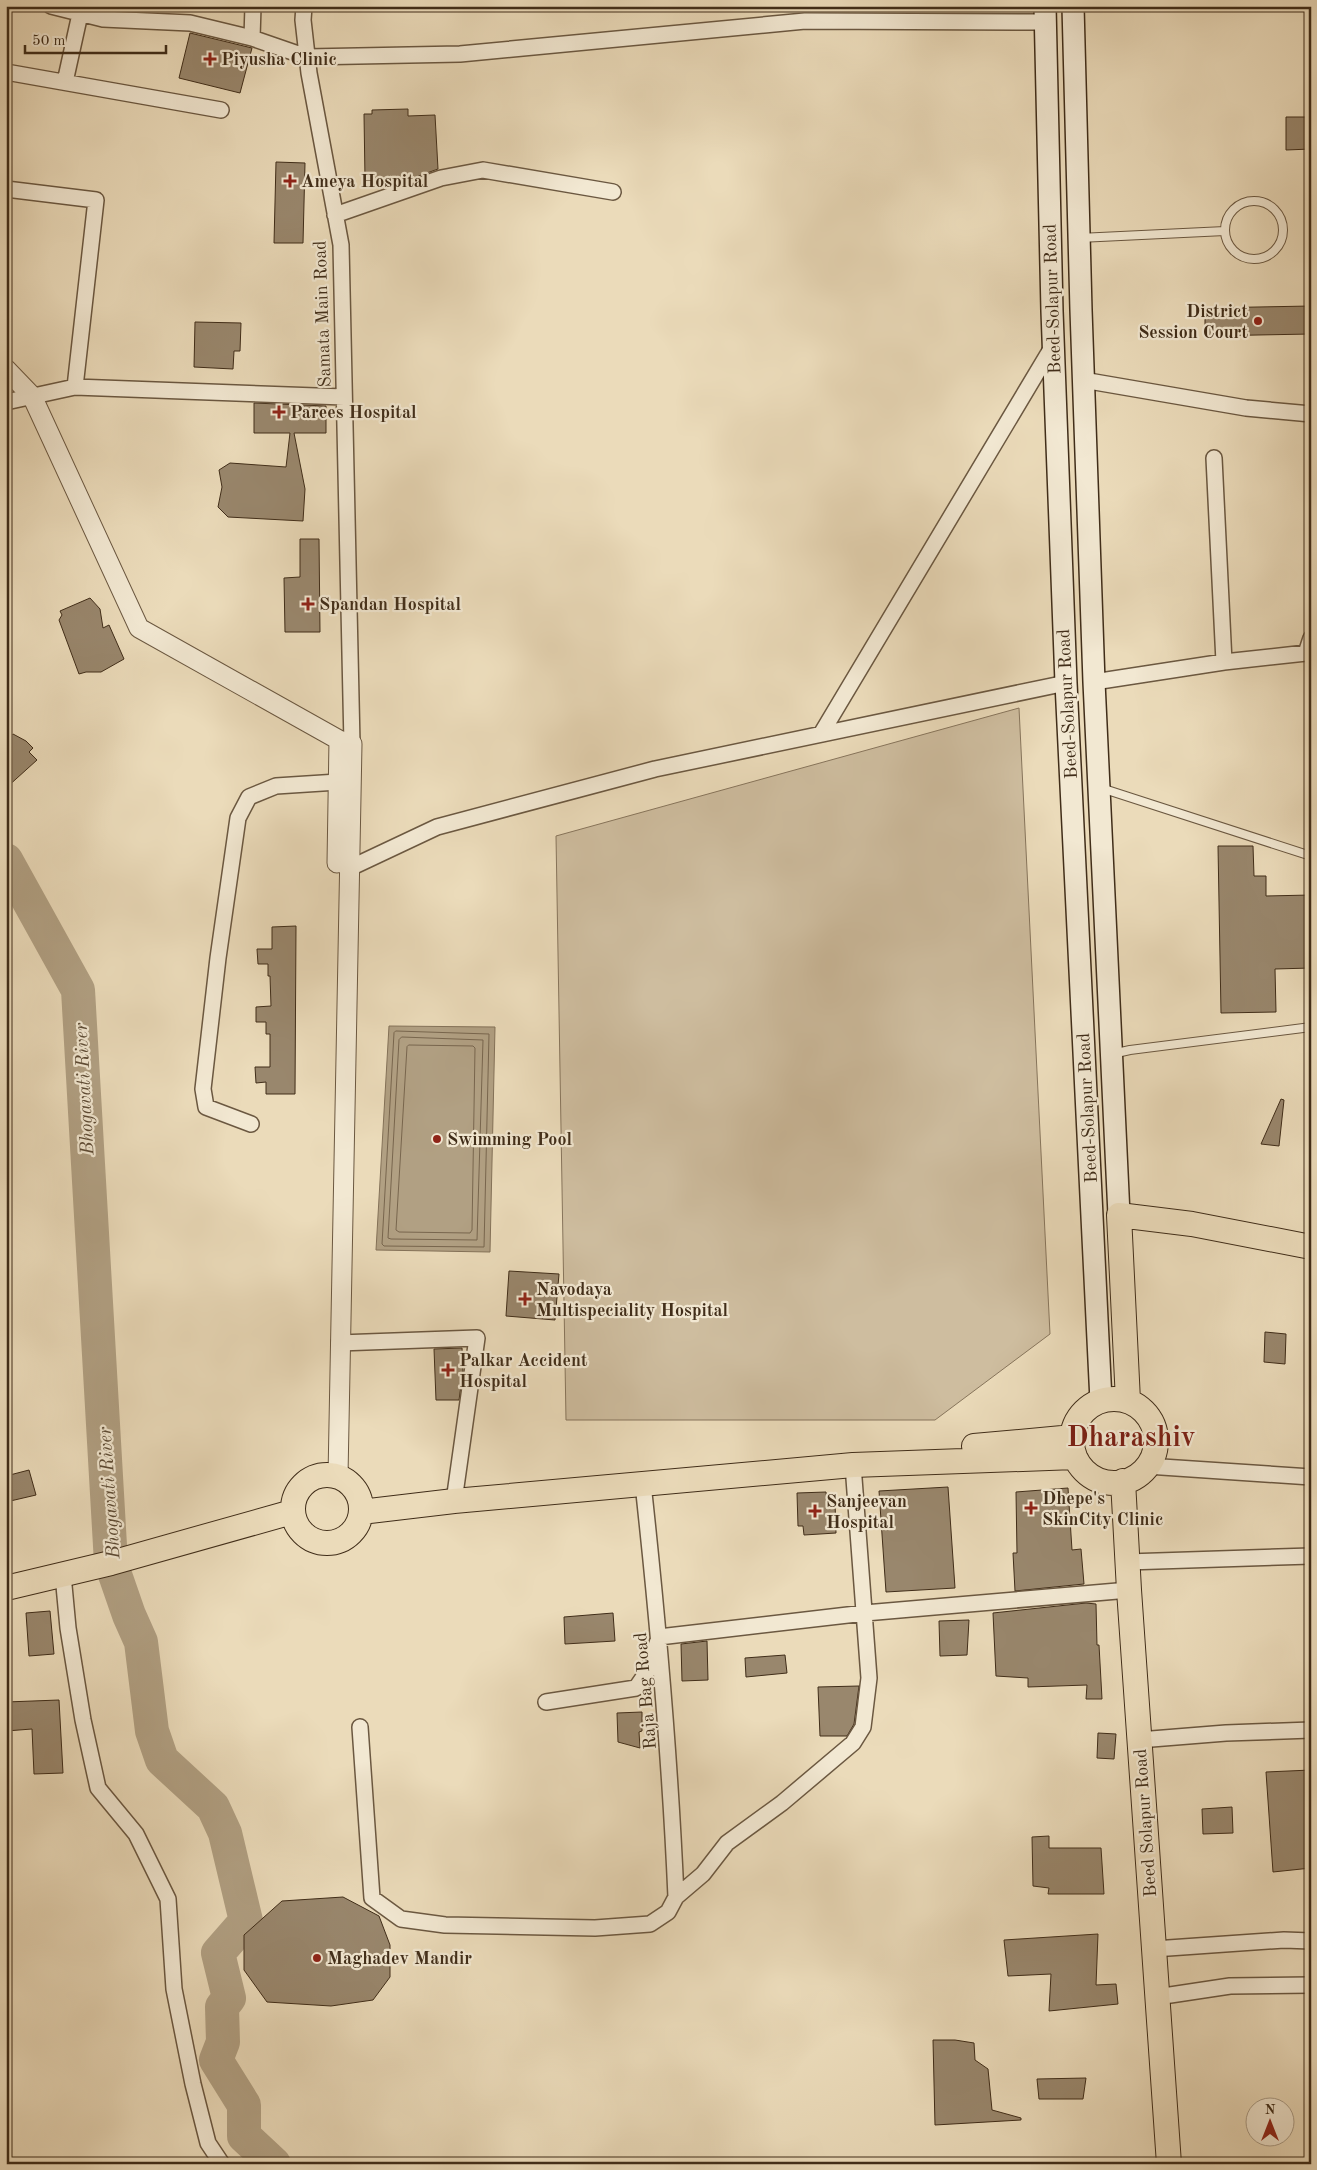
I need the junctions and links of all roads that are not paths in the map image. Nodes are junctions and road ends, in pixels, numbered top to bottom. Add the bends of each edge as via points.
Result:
1 (51, 6) edge
2 (253, 6) edge
3 (304, 6) edge
4 (1073, 6) edge
5 (80, 14) junction
6 (1045, 14) edge
7 (252, 38) junction
8 (307, 57) junction
9 (6, 72) edge
10 (65, 82) junction
11 (221, 110) dead end
12 (6, 189) edge
13 (613, 192) dead end
14 (335, 215) junction
15 (1225, 231) junction
16 (1079, 238) junction
17 (1054, 344) junction
18 (6, 369) edge
19 (1083, 380) junction
20 (75, 387) junction
21 (32, 396) junction
22 (344, 397) junction
23 (6, 402) edge
24 (1311, 414) edge
25 (1214, 458) dead end
26 (1311, 638) edge
27 (1224, 662) junction
28 (1094, 682) junction
29 (1066, 683) junction
30 (821, 734) junction
31 (345, 742) junction
32 (338, 782) junction
33 (1099, 787) junction
34 (1311, 856) edge
35 (350, 868) junction
36 (1311, 1027) edge
37 (1112, 1054) junction
38 (251, 1124) dead end
39 (1119, 1215) junction
40 (1311, 1247) edge
41 (339, 1343) junction
42 (1101, 1401) junction
43 (1128, 1401) junction
44 (1074, 1447) junction
45 (853, 1465) junction
46 (1148, 1466) junction
47 (332, 1476) junction
48 (1311, 1477) edge
49 (1123, 1482) junction
50 (643, 1484) junction
51 (455, 1497) junction
52 (361, 1506) junction
53 (292, 1512) junction
54 (1311, 1556) edge
55 (1127, 1562) junction
56 (63, 1575) junction
57 (6, 1588) edge
58 (1129, 1590) junction
59 (865, 1613) junction
60 (659, 1636) junction
61 (546, 1702) dead end
62 (360, 1727) dead end
63 (1311, 1730) edge
64 (1139, 1740) junction
65 (676, 1897) junction
66 (1311, 1940) edge
67 (1154, 1949) junction
68 (1311, 1985) edge
69 (1157, 1997) junction
70 (222, 2164) edge
71 (1169, 2164) edge

1 - 5 street
2 - 7 street
3 - 8 street, Samata Main Road
4 - 16 main road, Beed-Solapur Road
5 - 7 street via 190,23
5 - 10 street
6 - 8 street via 805,21 460,54
6 - 17 main road, Beed-Solapur Road
7 - 8 street
8 - 14 street, Samata Main Road
9 - 10 street
10 - 11 street
12 - 20 street via 96,200
13 - 14 street via 483,170 441,178
14 - 22 street, Samata Main Road via 341,245
15 - 15 lane via 1226,222 1236,207 1253,200 1270,205 1282,219 1284,228 1279,246 1265,257 1256,259 1238,254 1231,248
15 - 16 lane
16 - 19 main road, Beed-Solapur Road
17 - 29 main road, Beed-Solapur Road
17 - 30 street
18 - 21 street
19 - 24 street via 1246,408
19 - 28 main road, Beed-Solapur Road
20 - 21 street
20 - 22 street
21 - 23 street
21 - 31 street via 139,628
22 - 31 street, Samata Main Road
25 - 27 street
26 - 27 street via 1306,653
27 - 28 street
28 - 33 main road, Beed-Solapur Road
29 - 30 street
29 - 42 main road, Beed-Solapur Road
30 - 35 street via 655,769 437,827
31 - 32 street
31 - 35 street
32 - 38 street via 276,786 249,797 238,818 203,1089 206,1107
32 - 47 street
33 - 34 lane
33 - 37 main road, Beed-Solapur Road
35 - 41 street
36 - 37 lane
37 - 39 main road, Beed-Solapur Road
39 - 40 main road via 1192,1224
39 - 43 main road
41 - 47 street
41 - 51 street via 477,1338
42 - 43 main road
42 - 44 main road via 1080,1416
43 - 46 main road via 1148,1416 1154,1428 1154,1454
44 - 45 main road
44 - 49 main road via 1083,1469 1095,1478
44 - 51 main road
45 - 50 main road
45 - 59 street
46 - 48 street
46 - 49 main road
47 - 52 main road via 348,1482 356,1490
47 - 53 main road via 316,1476 306,1482 293,1500
49 - 55 main road, Beed Solapur Road
50 - 51 main road
50 - 60 street, Raja Bag Road
51 - 52 main road
52 - 53 main road via 358,1523 352,1532 332,1543 310,1539 301,1532
53 - 56 main road
54 - 55 street
55 - 58 main road, Beed Solapur Road
56 - 57 main road
56 - 70 street via 83,1720 98,1788 136,1834 168,1899 174,1989 191,2074 208,2143
58 - 59 street
58 - 64 main road, Beed Solapur Road
59 - 60 street
59 - 65 street via 868,1686 863,1727 853,1744 782,1803 727,1843 703,1874
60 - 61 street via 649,1669 636,1688
60 - 65 street, Raja Bag Road
62 - 65 street via 372,1898 401,1919 454,1925 595,1928 650,1924 668,1912
63 - 64 street
64 - 67 main road, Beed Solapur Road
66 - 67 street
67 - 69 main road, Beed Solapur Road
68 - 69 street via 1230,1986
69 - 71 main road, Beed Solapur Road

